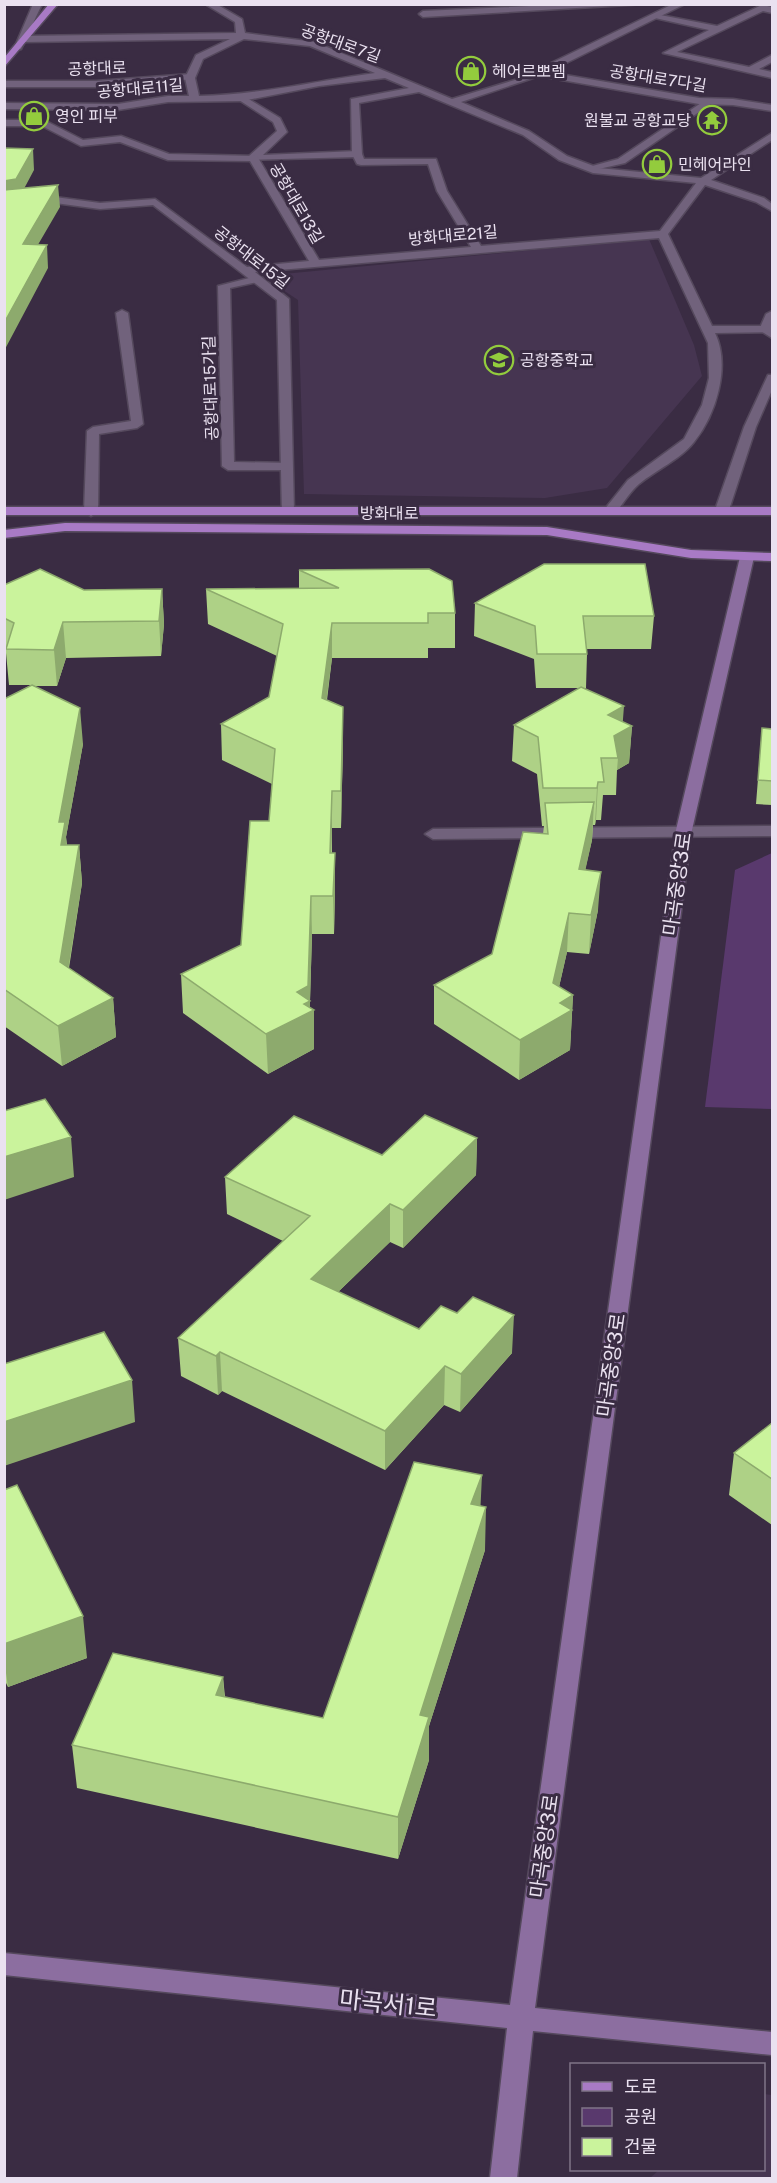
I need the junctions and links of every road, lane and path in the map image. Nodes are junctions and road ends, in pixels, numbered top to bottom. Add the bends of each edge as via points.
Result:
1 (38, 4) edge
2 (54, 4) edge
3 (209, 4) edge
4 (641, 4) edge
5 (681, 4) edge
6 (772, 10) edge
7 (423, 14) dead end
8 (658, 16) junction
9 (717, 29) junction
10 (241, 37) junction
11 (24, 39) junction
12 (16, 49) junction
13 (772, 58) edge
14 (4, 64) edge
15 (750, 70) junction
16 (539, 73) junction
17 (386, 75) junction
18 (772, 75) edge
19 (190, 77) junction
20 (4, 84) edge
21 (419, 89) junction
22 (242, 98) junction
23 (195, 99) junction
24 (710, 101) junction
25 (452, 102) junction
26 (4, 106) edge
27 (772, 108) edge
28 (4, 123) edge
29 (772, 136) edge
30 (357, 154) junction
31 (253, 158) junction
32 (590, 168) junction
33 (703, 181) junction
34 (4, 208) edge
35 (772, 208) edge
36 (663, 234) junction
37 (478, 250) junction
38 (316, 264) junction
39 (245, 270) junction
40 (257, 279) junction
41 (122, 313) dead end
42 (772, 314) edge
43 (708, 330) junction
44 (770, 331) edge
45 (772, 378) edge
46 (287, 466) junction
47 (611, 510) junction
48 (722, 510) junction
49 (4, 511) edge
50 (287, 511) junction
51 (772, 511) edge
52 (91, 512) junction
53 (4, 534) edge
54 (747, 557) junction
55 (772, 557) edge
56 (684, 830) junction
57 (772, 831) edge
58 (433, 834) dead end
59 (4, 1964) edge
60 (520, 2018) junction
61 (772, 2044) edge
62 (503, 2178) edge

1 - 12 street
2 - 11 main road
3 - 10 street via 239,21
4 - 7 street
5 - 8 street
6 - 9 street via 762,8
8 - 9 street
8 - 16 street
9 - 15 street via 668,53
10 - 11 street, 공항대로7길
10 - 17 street, 공항대로7길 via 312,44
10 - 19 street via 199,57
11 - 12 main road
12 - 14 main road
13 - 15 street
15 - 18 street
16 - 24 street, 공항대로7다길
16 - 25 street
17 - 21 street, 공항대로7길
17 - 22 street, 공항대로11길
19 - 20 street, 공항대로 via 96,84
19 - 23 street
21 - 25 street, 공항대로7길
21 - 30 street via 354,101
22 - 23 street, 공항대로11길
22 - 31 street via 277,120 282,132
23 - 26 street, 공항대로11길 via 118,107
24 - 27 street, 공항대로7다길
24 - 32 street via 621,161
25 - 32 street, 공항대로7길 via 526,133 563,158
28 - 31 street, 공항대로13길 via 44,123 81,143 122,139 168,157
29 - 33 street
30 - 31 street, 공항대로13길
30 - 37 street, 공항대로13길 via 361,162 432,161 442,191
31 - 38 street, 공항대로13길
32 - 33 street, 공항대로7길
33 - 35 street, 공항대로7길 via 760,200
33 - 36 street
34 - 39 street, 공항대로15길 via 55,200 100,206 154,202
36 - 37 street, 방화대로21길
36 - 43 street
37 - 38 street, 방화대로21길
38 - 39 street, 방화대로21길
39 - 40 street, 공항대로15길
40 - 46 street, 공항대로15길 via 283,298
40 - 46 street, 공항대로15가길 via 224,286 228,466
41 - 52 street via 137,424 93,431
42 - 44 street
43 - 44 street
43 - 47 street via 714,343 715,378 708,405 689,441 633,483
45 - 48 street via 750,427
46 - 50 street, 공항대로15길
47 - 48 main road, 방화대로
47 - 50 main road, 방화대로
48 - 51 main road, 방화대로
49 - 52 main road, 방화대로
50 - 52 main road, 방화대로
53 - 54 main road, 방화대로 via 65,527 548,531 691,554
54 - 55 main road, 방화대로
54 - 56 street, 마곡중앙3로
56 - 57 street
56 - 58 street
56 - 60 street, 마곡중앙3로
59 - 60 street, 마곡서1로
60 - 61 street, 마곡서1로
60 - 62 street, 마곡중앙3로

